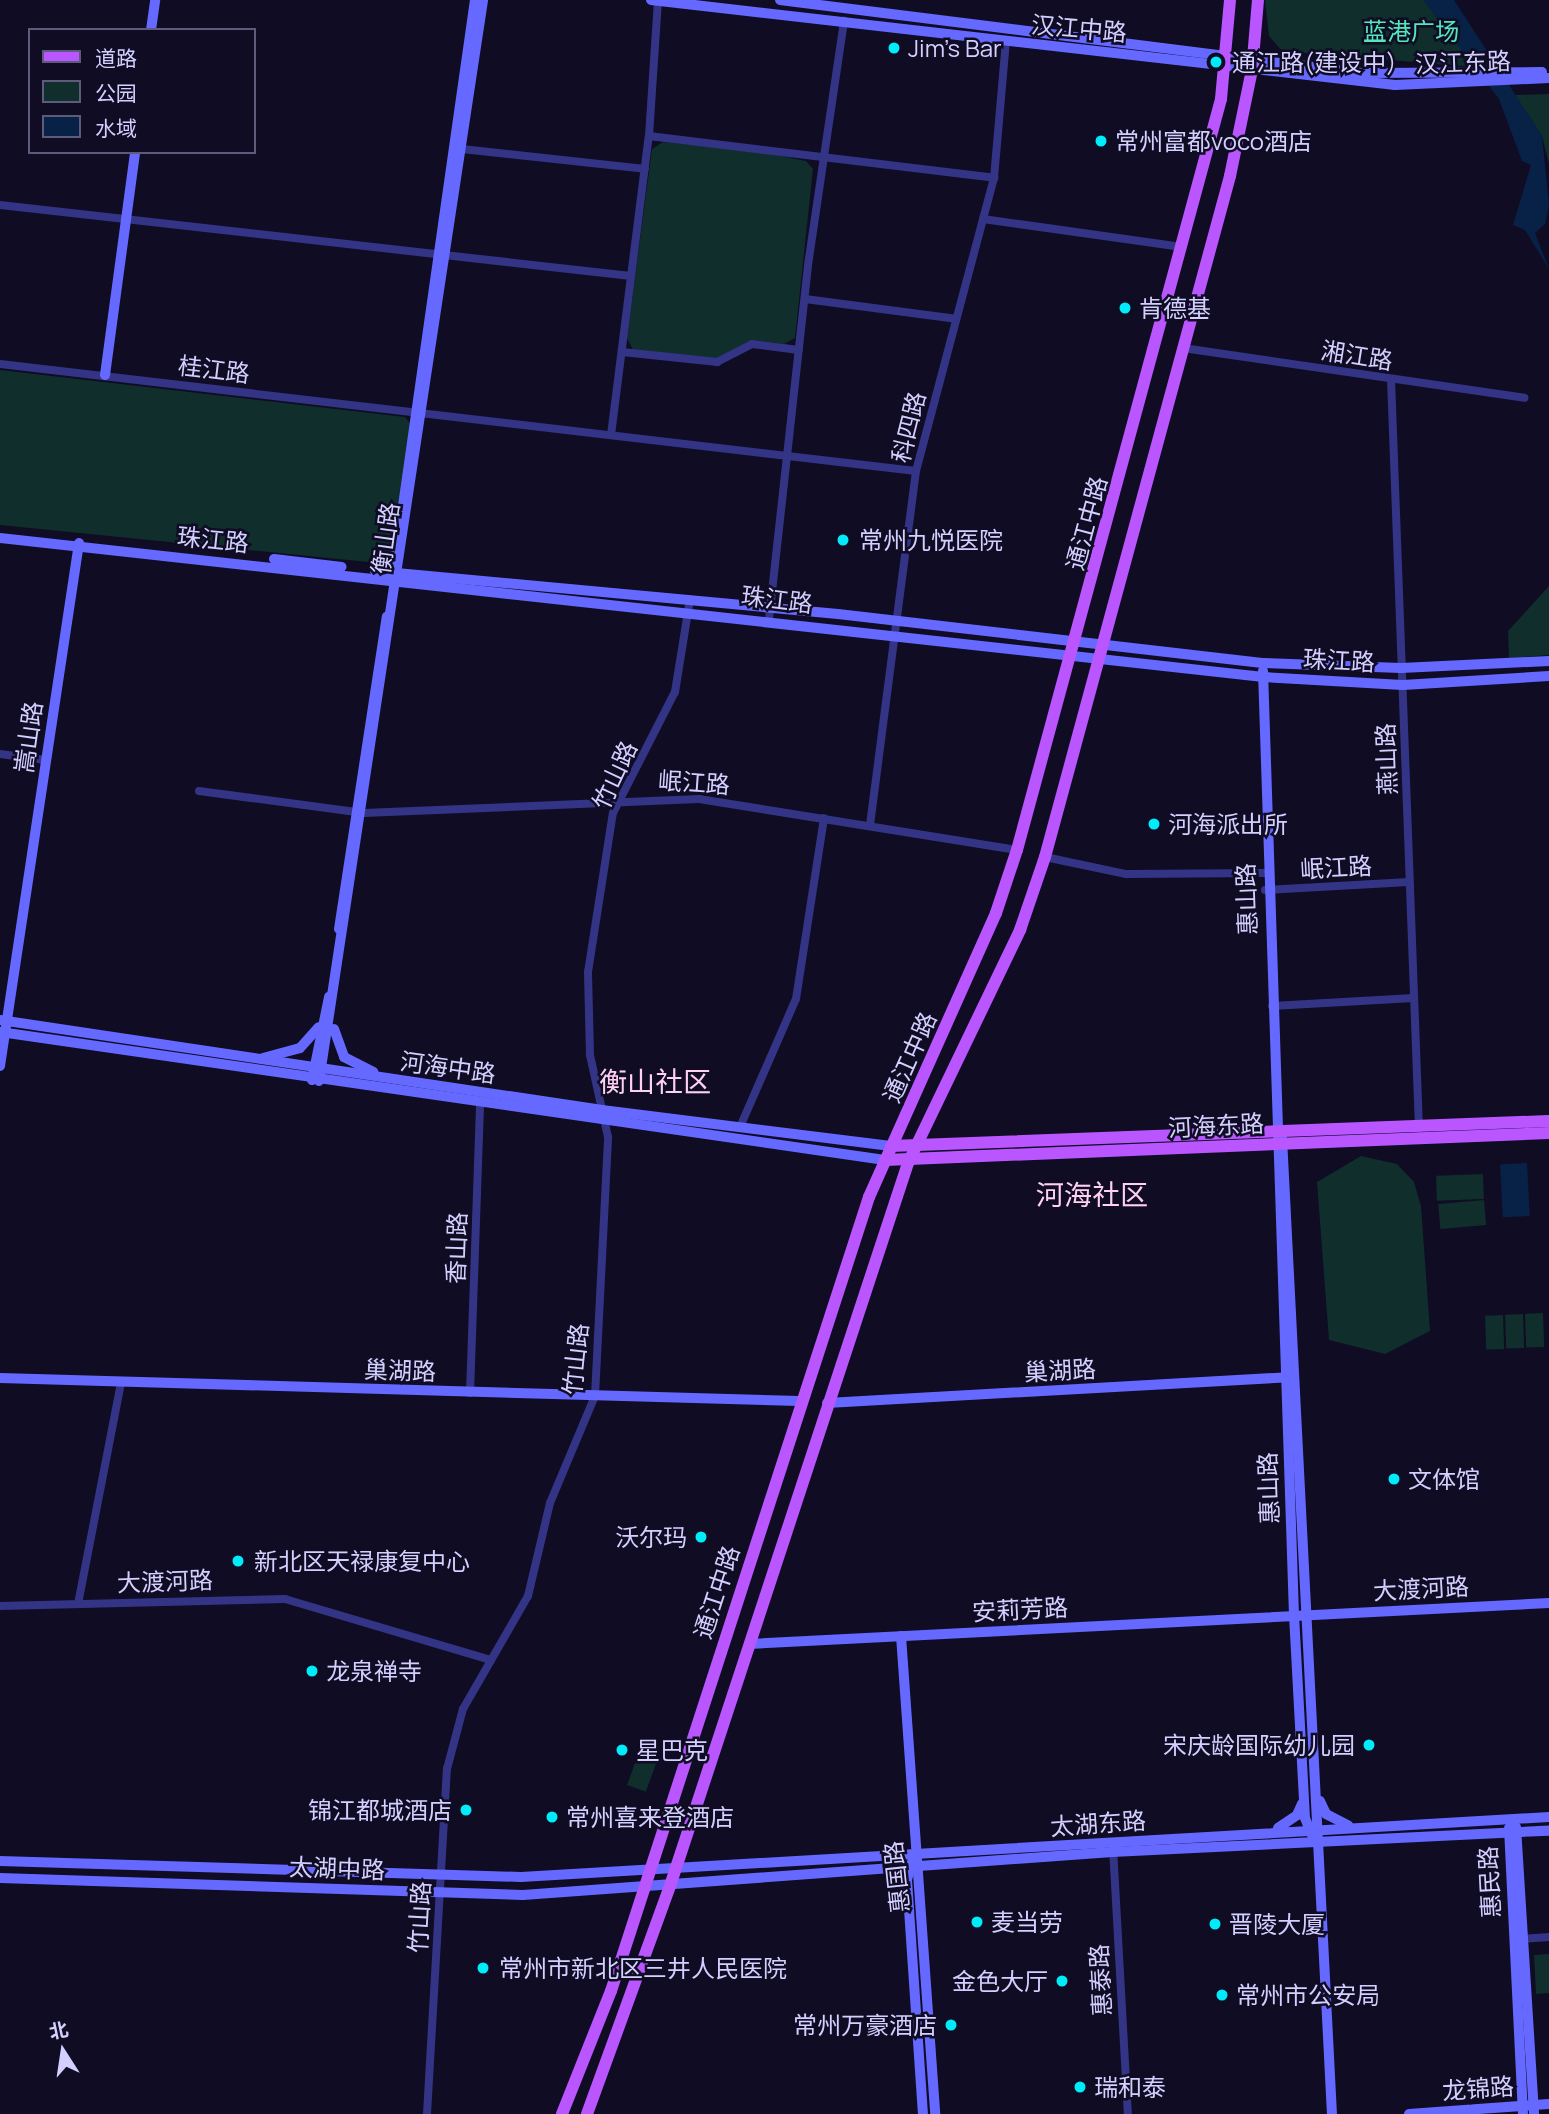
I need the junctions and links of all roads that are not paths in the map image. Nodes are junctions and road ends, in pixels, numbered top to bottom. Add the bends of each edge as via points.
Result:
1 (155, 0) edge
2 (475, 0) edge
3 (483, 0) edge
4 (652, 0) edge
5 (780, 0) edge
6 (1230, 0) edge
7 (1258, 0) edge
8 (658, 1) edge
9 (844, 21) junction
10 (151, 28) edge
11 (1006, 42) junction
12 (1226, 60) junction
13 (1250, 61) junction
14 (1549, 72) edge
15 (1514, 78) junction
16 (1549, 78) edge
17 (649, 136) junction
18 (462, 149) junction
19 (135, 154) edge
20 (824, 158) junction
21 (645, 169) junction
22 (994, 178) junction
23 (0, 205) edge
24 (983, 219) junction
25 (126, 220) junction
26 (1182, 247) junction
27 (442, 257) junction
28 (631, 276) junction
29 (805, 299) junction
30 (956, 319) junction
31 (1183, 348) junction
32 (799, 350) junction
33 (622, 352) junction
34 (0, 364) edge
35 (105, 375) junction
36 (1391, 379) junction
37 (1524, 398) dead end
38 (420, 414) junction
39 (611, 435) junction
40 (787, 456) junction
41 (916, 471) junction
42 (0, 531) edge
43 (0, 538) edge
44 (79, 543) junction
45 (397, 577) junction
46 (689, 604) junction
47 (770, 607) junction
48 (769, 619) junction
49 (895, 620) junction
50 (893, 634) junction
51 (1077, 641) junction
52 (1104, 643) junction
53 (1072, 654) junction
54 (1099, 656) junction
55 (1549, 661) edge
56 (1262, 663) junction
57 (1401, 668) junction
58 (1549, 676) edge
59 (1263, 677) junction
60 (1403, 685) junction
61 (0, 754) edge
62 (46, 760) junction
63 (199, 790) dead end
64 (617, 802) junction
65 (360, 813) junction
66 (824, 818) junction
67 (870, 825) junction
68 (1017, 850) junction
69 (1045, 857) junction
70 (1265, 873) junction
71 (1409, 882) junction
72 (1265, 890) junction
73 (1414, 999) junction
74 (1272, 1006) junction
75 (328, 1019) junction
76 (4, 1026) edge
77 (249, 1059) junction
78 (0, 1066) edge
79 (317, 1075) junction
80 (396, 1080) junction
81 (480, 1104) junction
82 (603, 1115) junction
83 (1549, 1121) edge
84 (740, 1126) junction
85 (1419, 1132) junction
86 (1549, 1133) edge
87 (1280, 1140) junction
88 (891, 1146) junction
89 (914, 1150) junction
90 (884, 1160) junction
91 (908, 1163) junction
92 (1292, 1377) junction
93 (0, 1378) edge
94 (121, 1382) junction
95 (470, 1393) junction
96 (595, 1396) junction
97 (799, 1401) junction
98 (827, 1403) junction
99 (1549, 1603) edge
100 (78, 1604) junction
101 (0, 1606) edge
102 (1307, 1614) junction
103 (1294, 1615) junction
104 (901, 1636) junction
105 (749, 1644) junction
106 (491, 1660) junction
107 (1317, 1796) junction
108 (1304, 1798) junction
109 (1549, 1817) edge
110 (1513, 1819) junction
111 (1354, 1827) junction
112 (1549, 1831) edge
113 (1269, 1832) junction
114 (1313, 1833) junction
115 (1513, 1833) junction
116 (1113, 1848) junction
117 (0, 1861) edge
118 (914, 1862) junction
119 (650, 1870) junction
120 (440, 1875) junction
121 (673, 1877) junction
122 (0, 1878) edge
123 (643, 1888) junction
124 (439, 1893) junction
125 (1549, 1937) edge
126 (1519, 1939) junction
127 (1549, 2104) edge
128 (1528, 2110) edge
129 (427, 2114) edge
130 (562, 2114) edge
131 (587, 2114) edge
132 (923, 2114) edge
133 (934, 2114) edge
134 (1128, 2114) edge
135 (1332, 2114) edge
136 (1409, 2114) edge

1 - 10 street
2 - 27 street, 衡山路
3 - 18 street, 衡山路
4 - 8 street, 汉江中路
5 - 12 street, 汉江中路
6 - 12 main road, 通江中路
7 - 13 main road, 通江中路
8 - 9 street, 汉江中路
8 - 17 street
9 - 11 street, 汉江中路
9 - 20 street
11 - 12 street, 汉江中路
11 - 22 street, 科四路
12 - 13 street, 汉江中路
12 - 13 street, 汉江中路
12 - 26 main road, 通江中路
13 - 15 street, 汉江东路 via 1480,81
13 - 31 main road, 通江中路
14 - 15 street, 汉江东路
15 - 16 street, 汉江东路
17 - 20 street
17 - 21 street
18 - 21 street
18 - 27 street, 衡山路
19 - 25 street
20 - 22 street
20 - 29 street
21 - 28 street
22 - 24 street, 科四路
23 - 25 street
24 - 26 street
24 - 30 street, 科四路
25 - 27 street
25 - 35 street
26 - 51 main road, 通江中路
27 - 28 street
27 - 38 street, 衡山路
28 - 33 street
29 - 30 street
29 - 32 street
30 - 41 street, 科四路
31 - 36 street, 湘江路
31 - 52 main road, 通江中路
32 - 33 street via 752,344 718,362
32 - 40 street
33 - 39 street
34 - 35 street, 桂江路
35 - 38 street, 桂江路
36 - 37 street, 湘江路
36 - 57 street, 燕山路
38 - 39 street, 桂江路
38 - 45 street, 衡山路
39 - 40 street, 桂江路
40 - 41 street, 桂江路
40 - 47 street
41 - 49 street, 科四路
42 - 44 street, 珠江路
43 - 44 street, 珠江路
44 - 45 street, 珠江路
44 - 62 street, 嵩山路
45 - 46 street, 珠江路
45 - 65 street, 衡山路
46 - 47 street, 珠江路
46 - 48 street, 珠江路
46 - 64 street, 竹山路 via 675,692
47 - 48 street
47 - 49 street, 珠江路
48 - 50 street, 珠江路
49 - 50 street, 科四路
49 - 51 street, 珠江路
50 - 53 street, 珠江路
50 - 67 street, 科四路
51 - 52 street, 珠江路
51 - 53 main road, 通江中路
52 - 54 main road, 通江中路
52 - 56 street, 珠江路
53 - 54 street, 珠江路
53 - 68 main road, 通江中路
54 - 59 street, 珠江路
54 - 69 main road, 通江中路
55 - 57 street, 珠江路
56 - 57 street, 珠江路
56 - 59 street, 惠山路
57 - 60 street, 燕山路
58 - 60 street, 珠江路
59 - 60 street, 珠江路
59 - 70 street, 惠山路
60 - 71 street, 燕山路
61 - 62 street
62 - 76 street, 嵩山路
63 - 65 street, 岷江路
64 - 65 street, 岷江路
64 - 66 street, 岷江路 via 698,799
64 - 82 street, 竹山路 via 588,972 590,1055
65 - 75 street, 衡山路
66 - 67 street, 岷江路
66 - 84 street via 796,999
67 - 68 street, 岷江路
68 - 88 main road, 通江中路 via 996,913
69 - 70 street, 岷江路 via 1126,874
69 - 89 main road, 通江中路 via 1020,930
70 - 72 street, 惠山路
71 - 72 street, 岷江路
71 - 73 street, 燕山路
72 - 74 street, 惠山路
73 - 74 street
73 - 85 street, 燕山路
74 - 87 street, 惠山路
75 - 77 street via 300,1048
75 - 79 street, 衡山路
75 - 80 street via 344,1056
76 - 77 street, 河海中路
76 - 78 street, 嵩山路
76 - 79 street, 河海中路
77 - 79 street, 河海中路
79 - 80 street, 河海中路
79 - 81 street, 河海中路
80 - 82 street, 河海中路
81 - 82 street, 河海中路
81 - 95 street, 香山路
82 - 84 street, 河海中路
82 - 90 street, 河海中路
82 - 96 street, 竹山路
83 - 85 main road, 河海东路
84 - 88 street, 河海中路
85 - 86 main road, 河海东路
85 - 87 main road, 河海东路
87 - 89 main road, 河海东路
87 - 91 main road, 河海东路
87 - 92 street, 惠山路
88 - 89 main road, 河海东路
88 - 90 main road, 通江中路
89 - 91 main road, 通江中路
90 - 91 main road, 河海东路
90 - 97 main road, 通江中路
91 - 98 main road, 通江中路
92 - 98 street, 巢湖路
92 - 102 street, 惠山路
92 - 103 street, 惠山路
93 - 94 street, 巢湖路
94 - 95 street, 巢湖路
94 - 100 street
95 - 96 street, 巢湖路
96 - 97 street, 巢湖路
96 - 106 street, 竹山路 via 550,1503 528,1596
97 - 119 main road, 通江中路
98 - 105 main road, 通江中路
99 - 102 street, 大渡河路
100 - 101 street, 大渡河路
100 - 106 street, 大渡河路 via 285,1599
102 - 103 street, 大渡河路
102 - 107 street, 惠山路
103 - 104 street, 安莉芳路
103 - 108 street, 惠山路
104 - 105 street, 安莉芳路
104 - 118 street, 惠国路
105 - 121 main road, 通江中路
106 - 120 street, 竹山路 via 463,1709 447,1769
107 - 111 street via 1326,1814
107 - 114 street, 惠山路
108 - 113 street via 1297,1815
108 - 114 street, 惠山路
109 - 110 street, 太湖东路
110 - 111 street, 太湖东路
110 - 115 street, 惠民路
111 - 114 street, 太湖东路
112 - 115 street, 太湖东路
113 - 114 street, 太湖东路
113 - 116 street, 太湖东路
114 - 115 street, 太湖东路
114 - 116 street, 太湖东路
114 - 135 street, 惠山路
115 - 126 street, 惠民路
116 - 118 street, 太湖东路
116 - 134 street, 惠泰路
117 - 120 street, 太湖中路
118 - 121 street, 太湖东路
118 - 132 street
118 - 133 street, 惠国路
119 - 120 street, 太湖中路
119 - 121 street, 太湖东路
119 - 123 main road, 通江中路
120 - 124 street, 竹山路
121 - 123 street, 太湖中路
121 - 131 main road, 通江中路
122 - 124 street, 太湖中路
123 - 124 street, 太湖中路
123 - 130 main road, 通江中路
124 - 129 street, 竹山路
125 - 126 street
126 - 128 street, 惠民路
127 - 128 street, 龙锦路
128 - 136 street, 龙锦路

